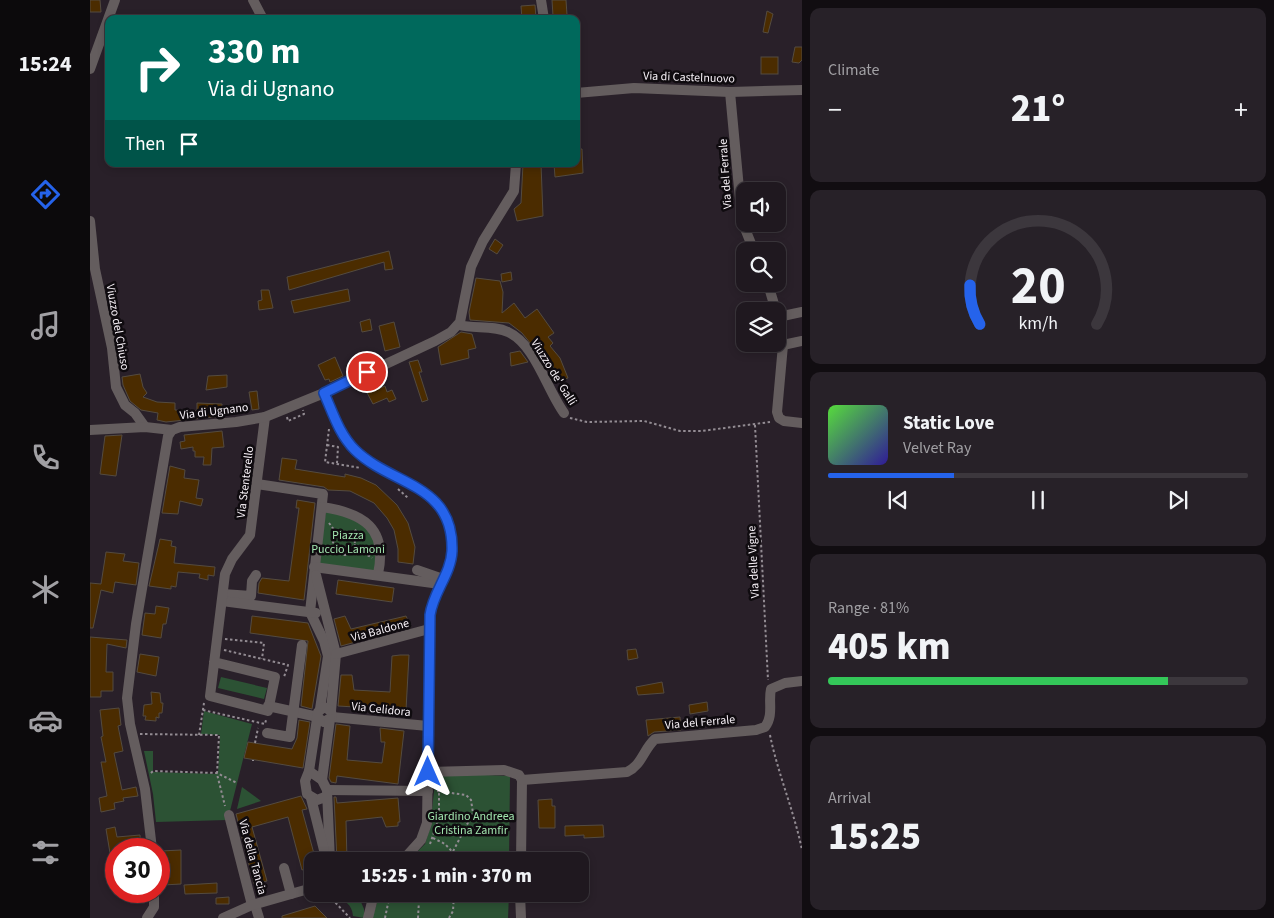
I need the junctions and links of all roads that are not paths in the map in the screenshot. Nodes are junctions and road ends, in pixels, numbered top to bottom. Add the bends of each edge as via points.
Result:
1 (115, 0) edge
2 (253, 0) edge
3 (541, 0) edge
4 (110, 15) edge
5 (261, 15) edge
6 (543, 15) edge
7 (105, 28) edge
8 (90, 69) edge
9 (802, 90) edge
10 (730, 92) junction
11 (580, 93) edge
12 (516, 167) edge
13 (90, 221) edge
14 (750, 242) edge
15 (802, 312) edge
16 (786, 315) edge
17 (458, 325) junction
18 (802, 341) edge
19 (786, 345) edge
20 (782, 352) edge
21 (324, 393) junction
22 (564, 413) road end
23 (265, 417) junction
24 (802, 423) edge
25 (145, 427) junction
26 (90, 430) edge
27 (172, 430) junction
28 (257, 484) junction
29 (322, 507) junction
30 (314, 567) junction
31 (379, 570) junction
32 (418, 570) dead end
33 (256, 575) dead end
34 (441, 581) junction
35 (223, 598) junction
36 (310, 612) junction
37 (326, 614) junction
38 (429, 629) junction
39 (302, 646) dead end
40 (336, 654) junction
41 (217, 663) junction
42 (802, 681) edge
43 (268, 708) junction
44 (294, 712) junction
45 (319, 715) junction
46 (331, 716) junction
47 (428, 726) junction
48 (260, 727) road end
49 (310, 771) junction
50 (428, 772) junction
51 (322, 780) junction
52 (522, 780) junction
53 (432, 791) junction
54 (326, 794) junction
55 (311, 798) junction
56 (229, 815) road end
57 (151, 838) edge
58 (326, 852) edge
59 (328, 852) edge
60 (410, 852) edge
61 (521, 852) edge
62 (284, 868) dead end
63 (304, 890) edge
64 (291, 894) junction
65 (369, 902) edge
66 (520, 902) edge
67 (154, 903) edge
68 (254, 905) junction
69 (147, 918) edge
70 (223, 918) edge
71 (259, 918) edge
72 (368, 918) edge
73 (520, 918) edge

1 - 4 street
2 - 5 street
3 - 6 street
7 - 8 street
9 - 10 street, Via di Castelnuovo
10 - 11 street, Via di Castelnuovo via 634,88
10 - 14 street, Via del Ferrale via 741,214
12 - 17 street via 514,191 471,267
13 - 25 street, Viuzzo del Chiuso via 116,387 125,405
15 - 16 street
17 - 21 street, Via di Ugnano via 444,337
17 - 22 street, Viuzzo de' Galli via 502,330 518,339 536,362 552,397
18 - 19 street
20 - 24 street via 777,412 784,421
21 - 23 street, Via di Ugnano
21 - 34 street via 342,434 355,450 423,490 443,511 452,547 451,562
23 - 27 street, Via di Ugnano via 182,426
23 - 28 street, Via Stenterello
25 - 26 street
25 - 27 street
27 - 57 street, Via di Ugnano via 166,442 127,698 145,789
28 - 29 street via 323,494
28 - 35 street, Via Stenterello via 250,535 227,567
29 - 30 street
29 - 31 street via 365,520 375,532
30 - 31 street
30 - 36 street
30 - 37 street
31 - 34 street
32 - 34 street
33 - 35 street via 252,581 251,596
34 - 38 street via 431,606
35 - 36 street
35 - 41 street, Via Stenterello
36 - 37 street
36 - 45 street via 328,656
37 - 40 street
38 - 40 street, Via Baldone
38 - 47 street
39 - 44 street
40 - 46 street
41 - 43 street, Via Stenterello via 213,697
41 - 43 street via 275,677
42 - 52 street, Via del Ferrale via 776,685 771,689 771,715 765,727 655,740 635,768 627,772
43 - 44 street
44 - 45 street
44 - 48 street via 290,737
45 - 46 street, Via Celidora via 324,722
45 - 49 street
46 - 47 street, Via Celidora
46 - 51 street
47 - 50 street
49 - 51 street
49 - 55 street via 305,787
50 - 52 street via 504,770 519,775
50 - 53 street
51 - 54 street
52 - 61 street
53 - 54 street
53 - 60 street via 425,832
54 - 55 street via 317,800
54 - 59 street
55 - 58 street
56 - 68 street, Via della Tancia
62 - 64 street
63 - 64 street
64 - 68 street
65 - 72 street
66 - 73 street
67 - 69 street
68 - 70 street
68 - 71 street, Via della Tancia

